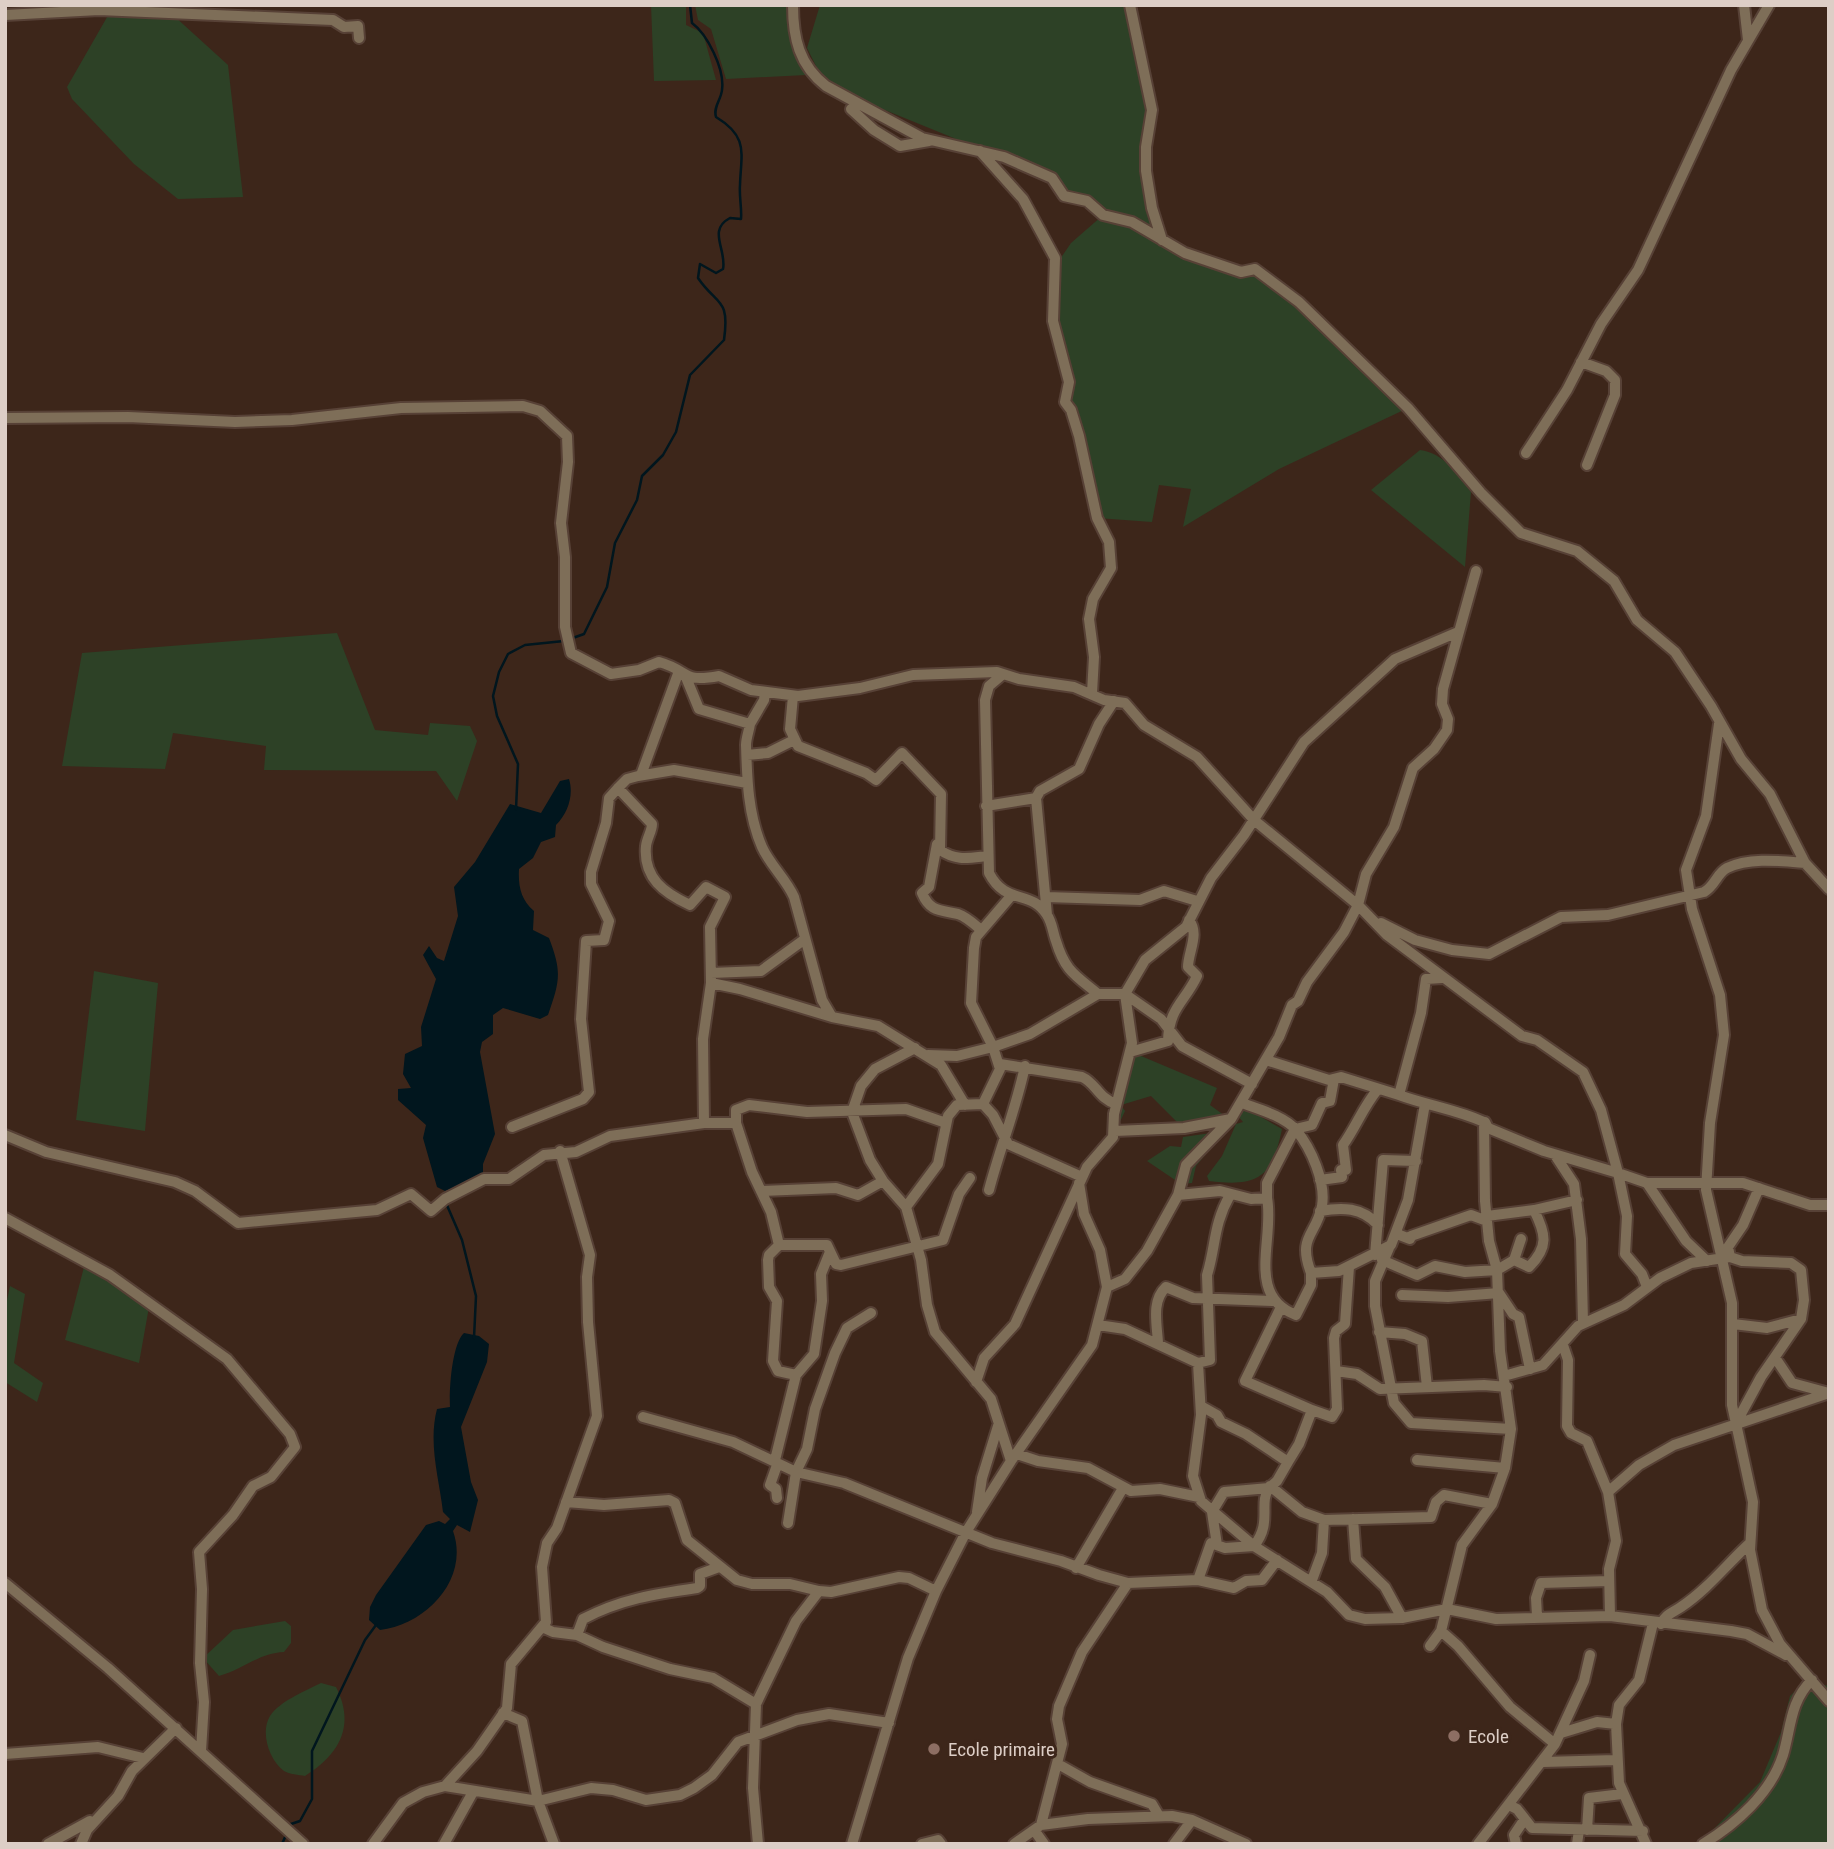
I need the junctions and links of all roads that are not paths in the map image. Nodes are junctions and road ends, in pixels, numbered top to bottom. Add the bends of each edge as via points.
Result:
1 (793, 5) edge
2 (1130, 5) edge
3 (1744, 5) edge
4 (1769, 5) edge
5 (5, 15) edge
6 (359, 38) dead end
7 (1748, 40) junction
8 (851, 109) dead end
9 (932, 140) junction
10 (980, 150) junction
11 (1162, 240) junction
12 (1581, 362) junction
13 (5, 418) edge
14 (1526, 453) dead end
15 (1587, 466) dead end
16 (1476, 571) dead end
17 (1458, 632) junction
18 (682, 673) junction
19 (1002, 675) junction
20 (765, 693) junction
21 (1092, 693) junction
22 (793, 696) junction
23 (1114, 701) junction
24 (750, 724) junction
25 (1719, 724) junction
26 (794, 740) junction
27 (747, 755) junction
28 (641, 775) junction
29 (747, 783) junction
30 (618, 788) junction
31 (1036, 798) junction
32 (986, 806) junction
33 (1254, 820) junction
34 (942, 822) junction
35 (987, 856) junction
36 (1805, 863) junction
37 (1829, 889) edge
38 (1690, 893) junction
39 (1011, 896) junction
40 (1046, 897) junction
41 (1197, 901) junction
42 (1358, 906) junction
43 (1047, 915) junction
44 (1189, 920) junction
45 (981, 930) junction
46 (805, 939) junction
47 (711, 978) junction
48 (1442, 978) junction
49 (1098, 994) junction
50 (1125, 994) junction
51 (832, 1017) junction
52 (1168, 1025) junction
53 (993, 1047) junction
54 (915, 1048) junction
55 (1130, 1052) junction
56 (926, 1055) junction
57 (1266, 1060) junction
58 (1000, 1064) junction
59 (1025, 1066) junction
60 (1334, 1079) junction
61 (1252, 1084) junction
62 (1378, 1090) junction
63 (1399, 1095) junction
64 (1242, 1103) junction
65 (983, 1104) junction
66 (1116, 1104) junction
67 (1425, 1104) junction
68 (965, 1105) junction
69 (852, 1112) junction
70 (1231, 1119) junction
71 (1484, 1122) junction
72 (705, 1123) junction
73 (736, 1123) junction
74 (946, 1123) junction
75 (512, 1127) dead end
76 (1295, 1129) junction
77 (1115, 1131) junction
78 (5, 1135) edge
79 (1003, 1138) junction
80 (560, 1151) junction
81 (1555, 1155) junction
82 (1416, 1161) junction
83 (1618, 1173) junction
84 (970, 1178) dead end
85 (1080, 1180) junction
86 (1321, 1180) junction
87 (883, 1181) junction
88 (1647, 1183) junction
89 (1706, 1184) junction
90 (1759, 1188) junction
91 (989, 1190) dead end
92 (761, 1191) junction
93 (1178, 1195) junction
94 (1230, 1195) junction
95 (1267, 1198) junction
96 (1577, 1200) junction
97 (1829, 1205) edge
98 (906, 1207) junction
99 (1534, 1210) junction
100 (1320, 1211) junction
101 (5, 1218) edge
102 (1487, 1219) junction
103 (1378, 1225) junction
104 (1397, 1234) junction
105 (1521, 1239) dead end
106 (779, 1245) junction
107 (917, 1246) junction
108 (830, 1252) junction
109 (1725, 1257) junction
110 (1379, 1258) junction
111 (1514, 1259) junction
112 (1707, 1261) junction
113 (1349, 1267) junction
114 (1497, 1270) junction
115 (1311, 1273) junction
116 (1107, 1287) junction
117 (1647, 1287) junction
118 (1499, 1293) junction
119 (1402, 1295) dead end
120 (1206, 1298) junction
121 (1277, 1304) junction
122 (871, 1313) dead end
123 (1801, 1319) junction
124 (1583, 1322) junction
125 (1733, 1324) junction
126 (1098, 1325) junction
127 (1379, 1332) junction
128 (1158, 1343) junction
129 (1563, 1345) junction
130 (1776, 1359) junction
131 (1198, 1363) junction
132 (1530, 1369) junction
133 (1336, 1371) junction
134 (796, 1375) junction
135 (976, 1382) junction
136 (1506, 1382) junction
137 (1427, 1387) junction
138 (1390, 1388) junction
139 (1829, 1393) edge
140 (1201, 1406) junction
141 (1312, 1410) junction
142 (643, 1417) dead end
143 (998, 1423) junction
144 (1735, 1425) junction
145 (1511, 1429) junction
146 (1014, 1458) junction
147 (775, 1460) junction
148 (1417, 1460) dead end
149 (1287, 1462) junction
150 (1505, 1468) junction
151 (796, 1472) junction
152 (1269, 1487) junction
153 (1123, 1488) junction
154 (1608, 1492) junction
155 (1199, 1497) junction
156 (777, 1498) dead end
157 (566, 1502) junction
158 (1492, 1504) junction
159 (1212, 1512) junction
160 (977, 1514) junction
161 (1353, 1519) junction
162 (1324, 1520) junction
163 (788, 1523) dead end
164 (966, 1532) junction
165 (1750, 1543) junction
166 (1211, 1544) junction
167 (1254, 1546) junction
168 (1277, 1560) junction
169 (719, 1567) junction
170 (1076, 1568) junction
171 (1198, 1580) junction
172 (1311, 1580) junction
173 (1609, 1581) junction
174 (5, 1583) edge
175 (1128, 1583) junction
176 (818, 1591) junction
177 (936, 1591) junction
178 (1447, 1609) junction
179 (1537, 1616) junction
180 (1610, 1616) junction
181 (1402, 1618) junction
182 (1657, 1623) junction
183 (542, 1627) junction
184 (1441, 1631) junction
185 (577, 1635) junction
186 (1430, 1646) dead end
187 (1590, 1656) dead end
188 (1790, 1657) junction
189 (1812, 1680) junction
190 (1829, 1701) edge
191 (755, 1703) junction
192 (503, 1713) junction
193 (889, 1723) junction
194 (1616, 1724) junction
195 (176, 1728) junction
196 (1561, 1732) junction
197 (755, 1735) junction
198 (1555, 1744) junction
199 (201, 1751) junction
200 (5, 1754) edge
201 (143, 1758) junction
202 (1616, 1760) junction
203 (1543, 1762) junction
204 (1058, 1764) junction
205 (445, 1786) junction
206 (472, 1793) junction
207 (1622, 1794) junction
208 (538, 1801) junction
209 (1509, 1805) junction
210 (98, 1816) junction
211 (1159, 1816) junction
212 (1192, 1820) junction
213 (1524, 1820) junction
214 (1037, 1827) junction
215 (1583, 1830) junction
216 (1643, 1831) junction
217 (302, 1843) edge
218 (48, 1844) edge
219 (81, 1844) edge
220 (373, 1844) edge
221 (444, 1844) edge
222 (554, 1844) edge
223 (758, 1844) edge
224 (852, 1844) edge
225 (922, 1844) edge
226 (941, 1844) edge
227 (1014, 1844) edge
228 (1044, 1844) edge
229 (1174, 1844) edge
230 (1246, 1844) edge
231 (1478, 1844) edge
232 (1516, 1844) edge
233 (1577, 1844) edge
234 (1646, 1844) edge
235 (1703, 1844) edge

1 - 9 street via 795,43 812,75
2 - 11 street via 1152,110 1146,171
3 - 7 street
4 - 7 street
5 - 6 street via 99,10 333,20 344,27 358,26
7 - 12 street via 1638,270
8 - 9 street via 900,146
9 - 10 street
10 - 11 street via 1052,178 1064,197 1087,201 1103,215 1132,222
10 - 21 street via 1023,199 1055,258 1053,321 1069,382 1065,402 1079,436 1097,517 1109,542 1111,568 1093,599 1089,619
11 - 25 street via 1241,272 1255,269 1299,302 1417,418 1521,533 1577,551 1614,581 1637,620 1675,652
12 - 14 street
12 - 15 street via 1615,380 1615,395
13 - 18 street via 235,422 401,408 535,408 558,426 568,441 561,523 569,650 611,674 659,662
16 - 17 street
17 - 33 street via 1395,659 1353,696 1292,757
17 - 42 street via 1443,689 1447,730 1413,768 1394,827 1366,874
18 - 20 street via 697,680 719,676
18 - 24 street via 699,709
18 - 28 street
19 - 21 street
19 - 22 street via 972,671 913,675 860,688
19 - 32 street via 989,686 985,700
20 - 22 street
20 - 24 street
21 - 23 street
22 - 26 street via 790,729
23 - 31 street via 1080,769 1040,791
23 - 33 street via 1125,704 1144,726 1197,757
24 - 27 street
25 - 36 street via 1770,794
25 - 38 street via 1706,816 1686,870
26 - 27 street via 768,752
26 - 34 street via 808,752 876,780 902,753 941,794
27 - 29 street
28 - 29 street via 687,770
28 - 30 street
29 - 46 street via 763,850 788,882
30 - 47 street via 652,824 647,864 658,885 690,905 706,887 724,896 710,927
30 - 75 street via 609,799 591,872 591,884 609,921 607,933 604,940 586,942 583,947 581,1019 589,1091 583,1100
31 - 32 street
31 - 40 street
32 - 35 street
33 - 41 street
33 - 42 street
34 - 35 street via 940,850 951,858
34 - 45 street via 929,887 922,892 939,913 959,915
35 - 39 street via 995,884
36 - 37 street
36 - 38 street via 1746,861 1724,870 1704,892
38 - 42 street via 1608,915 1561,918 1489,954 1416,940 1399,929 1390,930
38 - 89 street via 1716,979 1724,1035
39 - 43 street via 1031,900
39 - 45 street
40 - 41 street via 1140,900 1164,891
40 - 43 street
41 - 44 street
42 - 48 street
42 - 57 street via 1292,1005
43 - 49 street via 1070,973
44 - 50 street via 1145,960
44 - 52 street via 1194,942 1188,967 1197,975
45 - 53 street via 974,948 971,1003
46 - 47 street via 761,971
46 - 51 street via 822,1000
47 - 51 street
47 - 72 street via 703,1039
48 - 63 street via 1426,979
48 - 83 street via 1522,1036 1532,1037 1578,1066 1601,1110
49 - 50 street
49 - 53 street via 1030,1034
50 - 52 street
50 - 55 street
51 - 54 street via 878,1026
52 - 55 street via 1168,1041
52 - 61 street via 1176,1042
53 - 56 street via 957,1056
53 - 58 street
54 - 56 street
54 - 69 street via 875,1069 861,1086
55 - 66 street
56 - 68 street via 948,1072
57 - 60 street
57 - 61 street
58 - 59 street
58 - 65 street
59 - 66 street via 1086,1078 1095,1092
59 - 79 street
60 - 62 street via 1345,1078
60 - 76 street via 1330,1101 1322,1103 1312,1125
61 - 64 street
62 - 63 street
62 - 86 street via 1361,1110 1343,1145 1346,1170 1341,1170 1342,1177
63 - 67 street
64 - 70 street
64 - 76 street
65 - 68 street
65 - 79 street
66 - 77 street
67 - 71 street via 1451,1107
67 - 82 street
68 - 74 street via 957,1105
69 - 73 street via 749,1105 736,1110
69 - 74 street via 906,1109
69 - 87 street
70 - 77 street via 1184,1128
70 - 93 street via 1186,1165
71 - 81 street via 1488,1128
71 - 102 street
72 - 73 street
72 - 80 street via 627,1132 576,1152
73 - 92 street
74 - 98 street via 938,1164
76 - 86 street
76 - 95 street via 1267,1182
77 - 85 street
78 - 80 street via 46,1152 175,1182 238,1223 377,1210 411,1194 431,1211 484,1179 509,1179 544,1155
79 - 85 street via 1010,1146
79 - 91 street
80 - 157 street via 590,1255 588,1322 597,1416
81 - 83 street
81 - 96 street via 1573,1181
82 - 103 street via 1383,1160
82 - 104 street
83 - 88 street
83 - 117 street via 1627,1216 1625,1254
84 - 107 street via 959,1194 943,1240
85 - 116 street via 1084,1214 1100,1250
85 - 135 street via 1015,1324 984,1358
86 - 100 street
87 - 92 street via 858,1195 836,1188
87 - 98 street
88 - 89 street
88 - 112 street via 1686,1241
89 - 90 street via 1743,1183
89 - 109 street
90 - 97 street via 1810,1205
90 - 109 street
92 - 106 street
93 - 94 street via 1220,1191
93 - 116 street via 1135,1268
94 - 95 street
94 - 120 street via 1211,1246
95 - 121 street via 1266,1275
96 - 99 street
96 - 124 street
98 - 107 street
99 - 102 street
99 - 111 street via 1545,1231 1541,1255 1528,1267
100 - 103 street via 1346,1208 1367,1215
100 - 115 street via 1306,1247
101 - 199 street via 128,1287 227,1359 290,1434 295,1447 271,1477 253,1486 199,1552
102 - 104 street via 1471,1215 1410,1239
102 - 114 street
103 - 110 street
104 - 110 street
105 - 111 street
106 - 108 street via 827,1245
106 - 134 street via 768,1261 769,1287 777,1301 773,1361 778,1371
107 - 108 street via 841,1265
107 - 135 street via 935,1332
108 - 134 street via 821,1274 814,1354
109 - 112 street
109 - 123 street via 1791,1263 1801,1270
109 - 125 street
110 - 113 street
110 - 114 street via 1418,1275 1435,1266 1465,1272
110 - 127 street via 1375,1281
111 - 114 street
112 - 117 street via 1691,1263
113 - 115 street
113 - 133 street via 1345,1324 1334,1338
114 - 118 street
115 - 121 street via 1311,1285 1298,1314
116 - 126 street
117 - 124 street via 1624,1305
118 - 119 street
118 - 132 street via 1519,1317
118 - 136 street via 1498,1326
120 - 121 street
120 - 128 street via 1163,1289 1156,1305
120 - 131 street via 1210,1360
121 - 141 street via 1245,1381
122 - 151 street via 850,1325 840,1341
123 - 125 street via 1767,1328
123 - 130 street
124 - 129 street
125 - 144 street via 1730,1388
126 - 128 street via 1125,1329
126 - 146 street via 1093,1345
127 - 137 street via 1422,1341
127 - 138 street
128 - 131 street
129 - 132 street via 1543,1364
129 - 154 street via 1568,1360 1567,1426 1587,1441
130 - 139 street via 1792,1383
130 - 144 street
131 - 140 street
132 - 136 street
133 - 138 street via 1354,1373 1376,1388
133 - 141 street via 1334,1415
134 - 147 street
135 - 143 street via 993,1402
136 - 137 street
136 - 145 street
137 - 138 street
138 - 145 street via 1396,1408 1410,1422
139 - 144 street
140 - 149 street
140 - 155 street via 1193,1476
141 - 149 street
142 - 147 street via 733,1442
143 - 146 street
143 - 160 street
144 - 154 street via 1674,1445 1639,1465
144 - 165 street via 1753,1502
145 - 150 street
146 - 153 street via 1088,1468
146 - 160 street
147 - 151 street
147 - 156 street via 769,1485 776,1489
148 - 150 street
149 - 152 street
150 - 158 street
151 - 163 street
151 - 164 street via 844,1482
152 - 159 street via 1226,1491
152 - 162 street via 1302,1512
152 - 167 street via 1265,1531
153 - 155 street
153 - 170 street
154 - 173 street via 1616,1541
155 - 159 street
157 - 169 street via 604,1505 669,1500 675,1503 687,1539
157 - 183 street via 547,1543 542,1567 548,1616
158 - 161 street via 1444,1495 1431,1517
158 - 178 street via 1462,1545
159 - 166 street via 1217,1545
159 - 167 street
160 - 164 street
161 - 162 street
161 - 181 street via 1356,1558 1385,1587
162 - 172 street via 1322,1553
164 - 170 street
164 - 177 street
165 - 182 street via 1684,1605
165 - 188 street via 1762,1610
166 - 167 street
166 - 171 street
167 - 168 street
168 - 171 street via 1262,1580 1248,1580 1234,1588
168 - 172 street
169 - 176 street via 752,1584 790,1584
169 - 185 street via 700,1574 697,1588 646,1594 598,1611 583,1619
170 - 175 street
171 - 175 street
172 - 181 street via 1349,1615
173 - 179 street via 1541,1583
173 - 180 street
174 - 195 street
175 - 204 street via 1082,1652 1059,1706 1062,1737
176 - 177 street via 899,1577
176 - 191 street via 796,1621
177 - 193 street via 908,1658
178 - 179 street via 1496,1619
178 - 181 street
178 - 184 street
179 - 180 street
180 - 182 street
182 - 188 street via 1731,1630
182 - 194 street via 1639,1680 1619,1705
183 - 185 street
183 - 192 street via 511,1664
184 - 186 street
184 - 198 street via 1510,1707
185 - 191 street via 670,1669 713,1678
187 - 196 street
188 - 189 street
189 - 190 street
189 - 235 street via 1796,1702 1775,1772 1740,1818
191 - 197 street
192 - 205 street
192 - 208 street via 522,1721
193 - 197 street via 828,1714
193 - 224 street
194 - 196 street via 1597,1722
194 - 202 street
195 - 199 street
195 - 201 street
196 - 198 street
197 - 208 street via 738,1742 712,1774 680,1795 646,1800 591,1788
197 - 223 street
198 - 203 street
199 - 217 street
200 - 201 street via 98,1747
201 - 210 street via 118,1796
202 - 203 street
202 - 207 street
203 - 209 street
204 - 211 street via 1090,1782 1152,1804
204 - 214 street
205 - 206 street
205 - 220 street via 403,1803
206 - 208 street
206 - 221 street
207 - 215 street via 1589,1798
207 - 216 street
208 - 222 street
209 - 213 street
209 - 231 street
210 - 218 street
210 - 219 street
211 - 212 street
211 - 214 street
212 - 229 street
212 - 230 street
213 - 215 street via 1531,1828
213 - 232 street via 1514,1835
214 - 227 street
214 - 228 street
215 - 216 street
215 - 233 street
216 - 234 street
225 - 226 street via 938,1840

